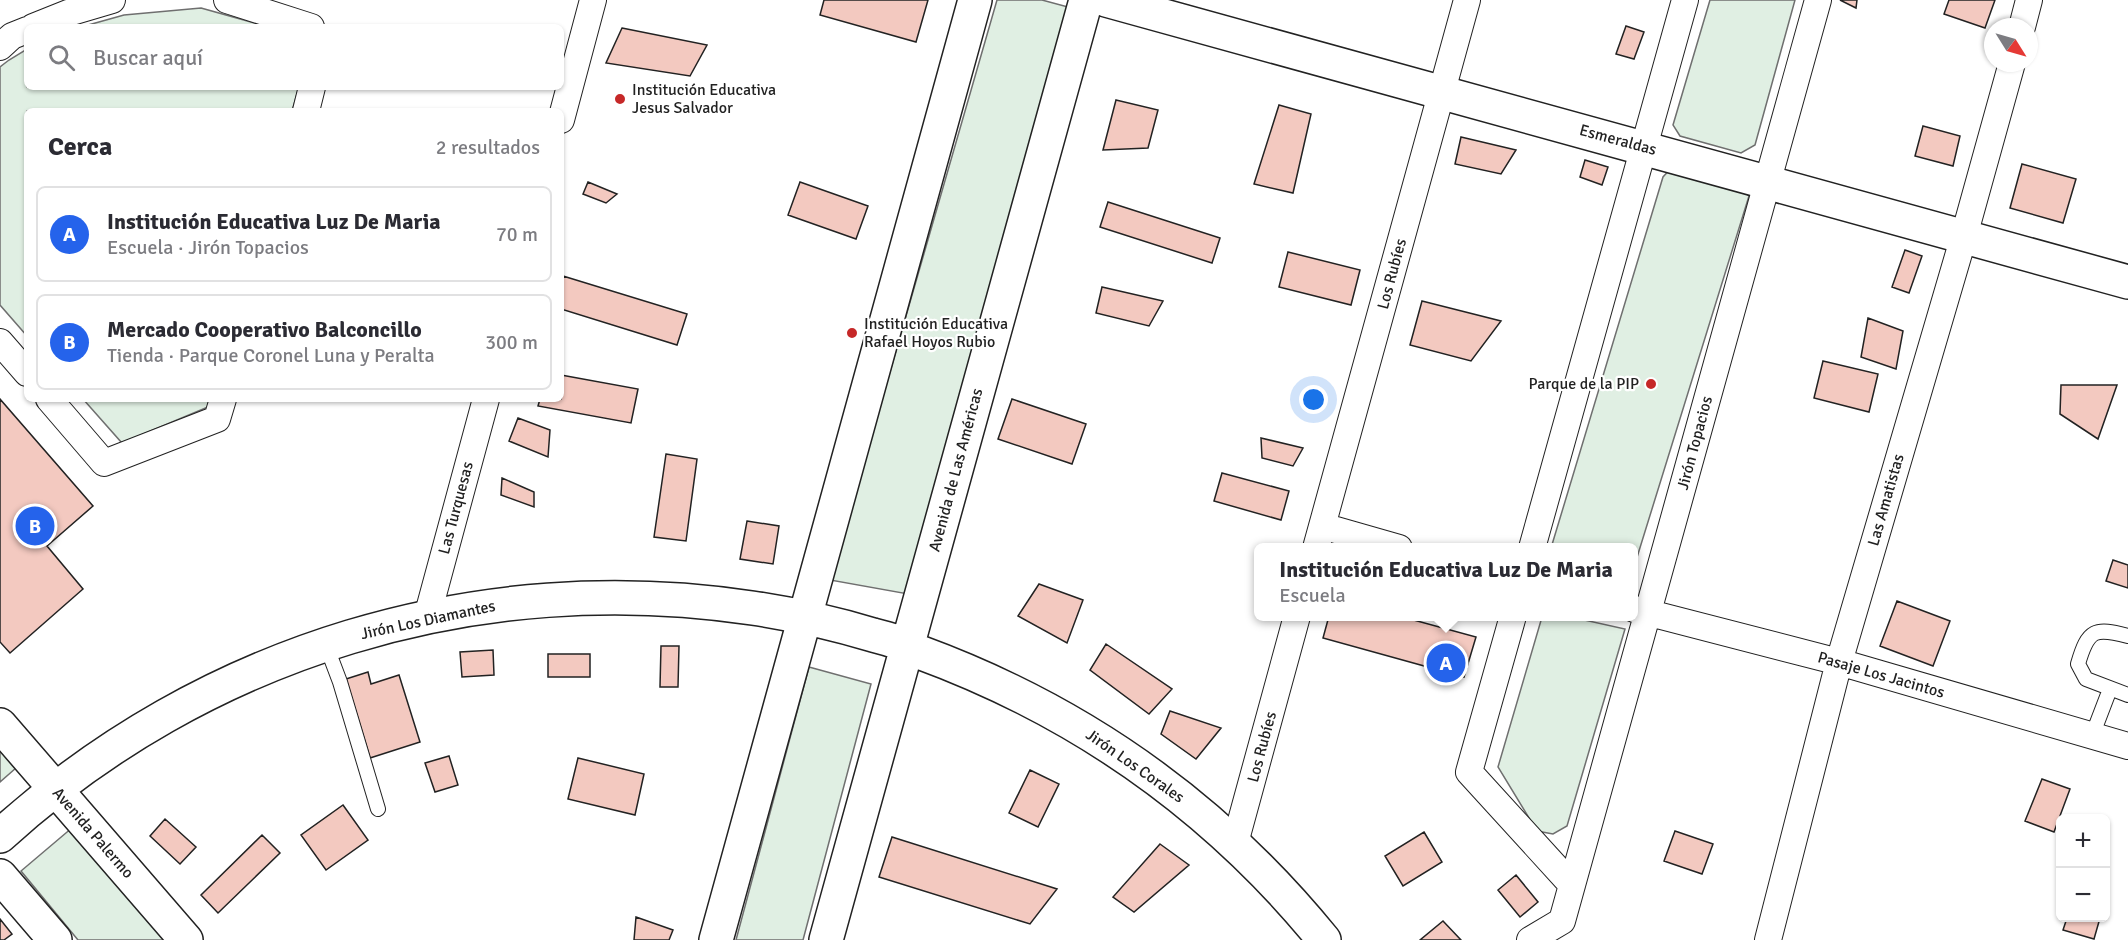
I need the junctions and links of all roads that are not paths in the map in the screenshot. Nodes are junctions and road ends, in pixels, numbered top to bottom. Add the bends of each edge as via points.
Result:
1 (112, 0) edge
2 (227, 0) edge
3 (593, 0) edge
4 (975, 0) edge
5 (1086, 0) edge
6 (1106, 0) edge
7 (1467, 0) edge
8 (1685, 0) edge
9 (1818, 0) edge
10 (2029, 0) edge
11 (2024, 18) edge
12 (35, 24) edge
13 (301, 24) edge
14 (2010, 72) edge
15 (311, 90) edge
16 (1442, 91) junction
17 (307, 108) edge
18 (564, 109) edge
19 (1644, 147) junction
20 (1767, 182) junction
21 (1964, 236) junction
22 (2128, 282) edge
23 (0, 342) edge
24 (24, 370) edge
25 (52, 402) edge
26 (223, 402) edge
27 (485, 402) edge
28 (1319, 537) edge
29 (1363, 543) edge
30 (1533, 543) edge
31 (1641, 611) edge
32 (427, 617) junction
33 (805, 617) junction
34 (1296, 621) edge
35 (1512, 621) edge
36 (2128, 636) edge
37 (326, 644) junction
38 (908, 645) junction
39 (1839, 662) junction
40 (2110, 689) junction
41 (2128, 695) edge
42 (0, 726) edge
43 (2092, 736) junction
44 (2128, 746) edge
45 (55, 789) junction
46 (378, 808) dead end
47 (0, 836) edge
48 (1235, 843) junction
49 (0, 876) edge
50 (1572, 885) junction
51 (55, 940) edge
52 (186, 940) edge
53 (716, 940) edge
54 (826, 940) edge
55 (1324, 940) edge
56 (1530, 940) edge
57 (1768, 940) edge

1 - 12 street
2 - 13 street
3 - 18 street
4 - 33 street
5 - 38 street, Avenida de Las Américas
6 - 16 street, Esmeraldas
7 - 16 street, Los Rubíes
8 - 19 street
9 - 20 street, Jirón Topacios
10 - 11 street
14 - 21 street, Las Amatistas
15 - 17 street
16 - 19 street, Esmeraldas
16 - 28 street, Los Rubíes
19 - 20 street, Esmeraldas
19 - 30 street
20 - 21 street, Esmeraldas
20 - 31 street, Jirón Topacios
21 - 22 street, Esmeraldas
21 - 39 street, Las Amatistas
23 - 24 street
25 - 26 street via 104,463 218,419
27 - 32 street, Las Turquesas
28 - 29 street
31 - 39 street, Pasaje Los Jacintos
31 - 50 street, Jirón Topacios
32 - 33 street, Jirón Los Diamantes via 540,600 597,597 722,603
32 - 37 street, Jirón Los Diamantes
33 - 38 street, Jirón Los Diamantes
33 - 53 street
34 - 48 street, Los Rubíes
35 - 50 street via 1469,772
36 - 40 lane via 2100,630 2087,640 2082,651 2078,664 2086,680
37 - 45 street, Jirón Los Diamantes via 219,688 162,717
37 - 46 lane
38 - 48 street, Jirón Los Corales via 998,683 1061,716 1181,796
38 - 54 street, Avenida de Las Américas
39 - 43 street, Pasaje Los Jacintos
39 - 57 street, Las Amatistas
40 - 41 lane
40 - 43 lane
42 - 45 street, Avenida Palermo
43 - 44 street, Pasaje Los Jacintos
45 - 47 street, Jirón Los Diamantes
45 - 52 street, Avenida Palermo
48 - 55 street, Jirón Los Corales
49 - 51 street
50 - 56 street, Jirón Topacios via 1562,921

